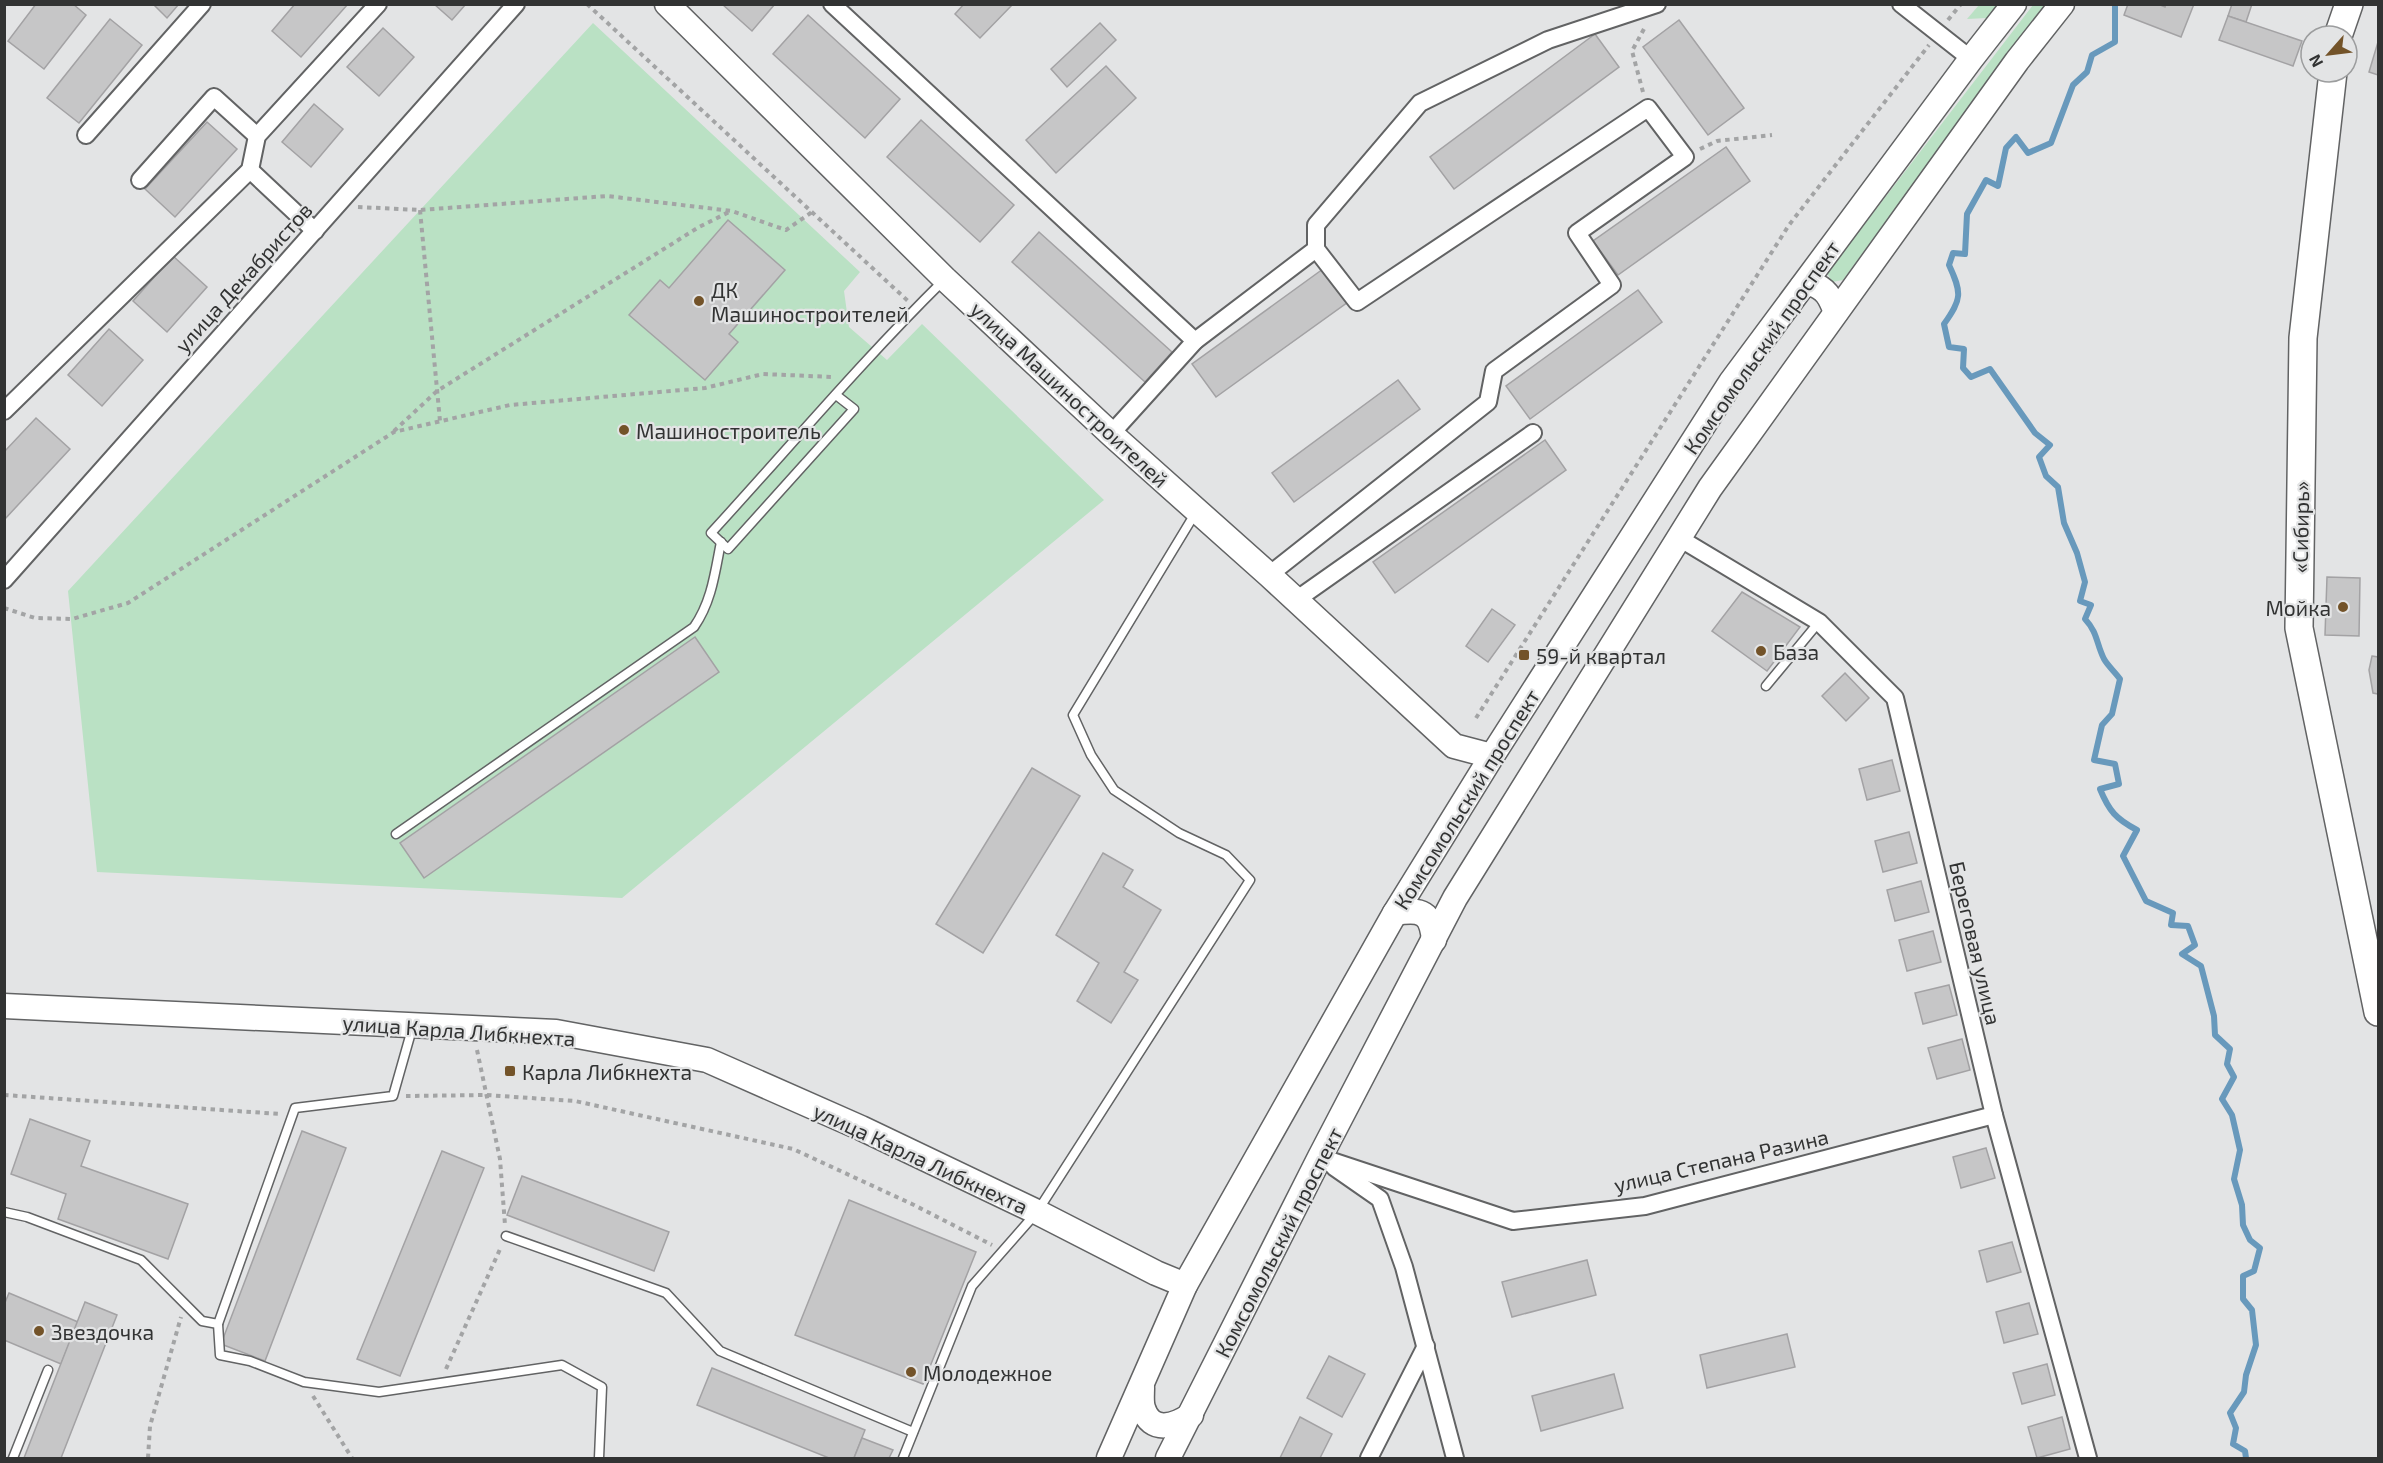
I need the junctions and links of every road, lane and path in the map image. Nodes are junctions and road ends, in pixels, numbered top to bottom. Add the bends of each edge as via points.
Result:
1 (202, 4) edge
2 (378, 4) edge
3 (516, 4) edge
4 (587, 4) edge
5 (668, 4) edge
6 (832, 4) edge
7 (1901, 4) edge
8 (1961, 4) edge
9 (2014, 4) edge
10 (2062, 4) edge
11 (2349, 4) edge
12 (1657, 5) edge
13 (2342, 24) edge
14 (1938, 34) junction
15 (1971, 59) junction
16 (2332, 84) edge
17 (1648, 108) junction
18 (86, 135) dead end
19 (1772, 135) dead end
20 (257, 136) junction
21 (1684, 157) junction
22 (250, 170) junction
23 (140, 180) dead end
24 (336, 207) junction
25 (420, 210) junction
26 (732, 211) junction
27 (812, 212) junction
28 (315, 231) junction
29 (1316, 249) junction
30 (945, 279) junction
31 (1802, 286) junction
32 (916, 308) junction
33 (1836, 312) junction
34 (1195, 341) junction
35 (852, 378) junction
36 (437, 392) junction
37 (836, 395) junction
38 (4, 411) edge
39 (440, 421) junction
40 (394, 432) junction
41 (1533, 433) dead end
42 (1111, 434) junction
43 (1196, 511) junction
44 (1679, 538) junction
45 (721, 542) junction
46 (1269, 575) junction
47 (4, 580) edge
48 (1296, 600) junction
49 (4, 608) edge
50 (1819, 622) junction
51 (1766, 686) dead end
52 (1476, 718) dead end
53 (1492, 756) junction
54 (396, 834) dead end
55 (1417, 877) junction
56 (1455, 898) junction
57 (1395, 912) junction
58 (1434, 940) junction
59 (4, 1006) edge
60 (2379, 1012) edge
61 (413, 1026) junction
62 (472, 1028) junction
63 (4, 1095) edge
64 (486, 1095) junction
65 (393, 1096) junction
66 (292, 1115) junction
67 (1994, 1115) junction
68 (1320, 1157) junction
69 (4, 1212) edge
70 (1037, 1212) junction
71 (506, 1236) junction
72 (1003, 1251) junction
73 (1185, 1285) junction
74 (185, 1303) junction
75 (218, 1324) junction
76 (1426, 1346) junction
77 (48, 1370) dead end
78 (304, 1382) junction
79 (440, 1382) junction
80 (1142, 1388) junction
81 (1191, 1415) junction
82 (913, 1432) junction
83 (13, 1458) edge
84 (148, 1458) edge
85 (352, 1458) edge
86 (599, 1458) edge
87 (903, 1458) edge
88 (1109, 1458) edge
89 (1168, 1458) edge
90 (1369, 1458) edge
91 (1455, 1458) edge
92 (2088, 1458) edge

1 - 18 street
2 - 20 street
3 - 24 street, улица Декабристов
4 - 27 path
5 - 30 main road, улица Машиностроителей
6 - 34 street
7 - 14 street
8 - 14 path
9 - 15 main road, Комсомольский проспект
10 - 33 main road, Комсомольский проспект
11 - 13 main road
12 - 17 path via 1632,51
12 - 29 street via 1548,40 1420,103 1316,225
14 - 15 street
14 - 52 path via 1789,225
15 - 31 main road, Комсомольский проспект
16 - 60 main road, «Сибирь» via 2303,338 2299,628
17 - 21 street
17 - 29 street via 1357,302
19 - 21 path via 1718,141
20 - 22 street
20 - 23 street via 214,97
21 - 46 street via 1577,233 1612,285 1494,371 1488,402
22 - 28 street
22 - 38 street
24 - 25 path
24 - 28 street, улица Декабристов
25 - 26 path via 607,196
25 - 36 path
26 - 27 path via 786,230
26 - 36 path via 699,227
27 - 32 path
28 - 47 street, улица Декабристов
29 - 34 street
30 - 32 lane
30 - 42 main road, улица Машиностроителей
31 - 33 main road via 1810,283 1822,287
31 - 53 main road, Комсомольский проспект via 1731,382
32 - 35 lane
33 - 44 main road, Комсомольский проспект via 1710,488
34 - 42 street
35 - 37 lane
35 - 39 path via 763,374 705,388 510,405
36 - 39 path
36 - 40 path
37 - 45 lane via 711,533
37 - 45 lane via 854,409 728,549
39 - 40 path
40 - 49 path via 128,603 72,619 35,618
41 - 48 street
42 - 43 main road, улица Машиностроителей
43 - 46 main road, улица Машиностроителей
43 - 70 lane via 1073,716 1091,755 1114,790 1179,833 1226,855 1250,880
44 - 50 street, Береговая улица
44 - 56 main road, Комсомольский проспект
45 - 54 lane via 710,595 694,627
46 - 48 main road, улица Машиностроителей
48 - 53 main road, улица Машиностроителей via 1454,746
50 - 51 lane
50 - 67 street, Береговая улица via 1895,698
53 - 55 main road, Комсомольский проспект
55 - 56 main road via 1427,901 1443,905
55 - 57 main road, Комсомольский проспект
56 - 58 main road, Комсомольский проспект
57 - 58 main road via 1411,910 1425,914 1432,923
57 - 73 main road, Комсомольский проспект
58 - 68 main road, Комсомольский проспект
59 - 61 main road, улица Карла Либкнехта
61 - 62 main road, улица Карла Либкнехта
61 - 65 lane
62 - 64 path
62 - 70 main road, улица Карла Либкнехта via 556,1032 707,1060
63 - 66 path
64 - 65 path
64 - 71 path via 500,1159
64 - 72 path via 575,1101 793,1149
65 - 66 lane via 295,1108
66 - 75 lane
67 - 68 street, улица Степана Разина via 1645,1206 1513,1221
67 - 92 street, Береговая улица
68 - 76 street via 1380,1199
68 - 81 main road, Комсомольский проспект
69 - 74 lane via 141,1260
70 - 72 lane
70 - 73 main road, улица Карла Либкнехта
71 - 79 path
71 - 82 lane via 666,1293 720,1351
72 - 82 lane via 972,1286
73 - 80 main road, Комсомольский проспект
74 - 75 lane via 202,1321
74 - 84 path via 150,1426
75 - 78 lane via 220,1355 250,1361
76 - 90 street
76 - 91 street
77 - 83 lane
78 - 79 lane via 380,1392
78 - 85 path
79 - 86 lane via 562,1365 602,1387
80 - 81 main road via 1142,1407 1149,1419 1161,1426 1176,1425
80 - 88 main road, Комсомольский проспект
81 - 89 main road, Комсомольский проспект
82 - 87 lane

